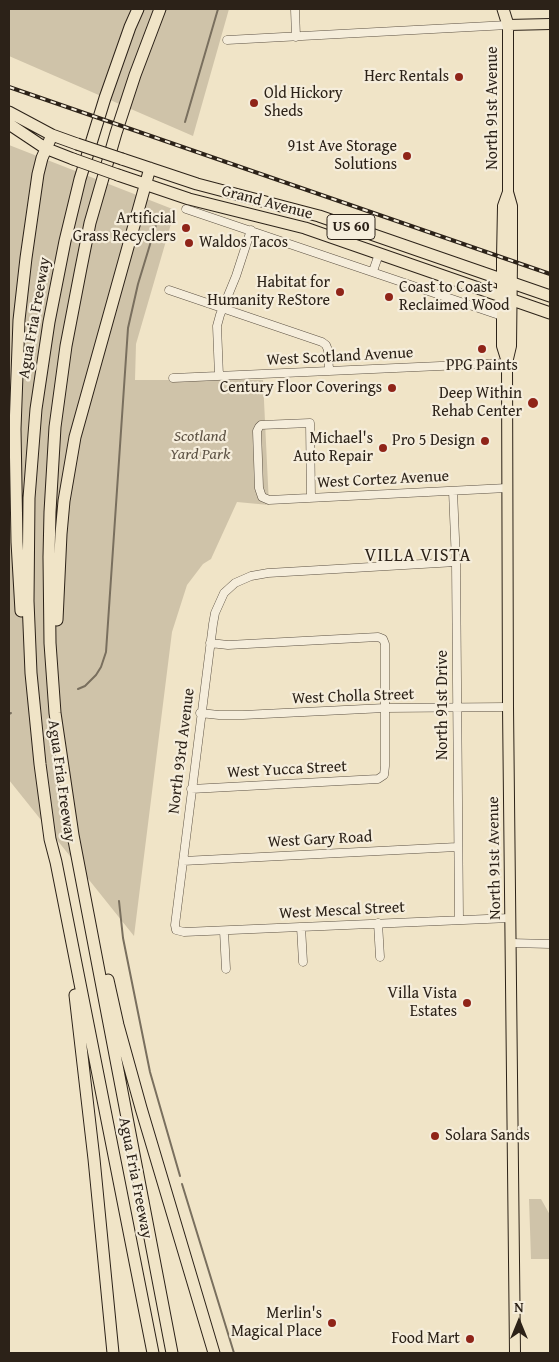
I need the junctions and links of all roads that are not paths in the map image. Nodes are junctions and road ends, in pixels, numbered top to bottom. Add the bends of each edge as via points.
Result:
1 (138, 9) edge
2 (160, 9) edge
3 (295, 9) edge
4 (503, 9) edge
5 (512, 9) edge
6 (550, 24) edge
7 (508, 25) junction
8 (296, 36) junction
9 (227, 40) dead end
10 (9, 112) edge
11 (9, 124) edge
12 (52, 135) junction
13 (45, 148) junction
14 (150, 168) junction
15 (145, 184) junction
16 (186, 209) dead end
17 (252, 230) junction
18 (379, 254) junction
19 (373, 271) junction
20 (507, 281) junction
21 (168, 290) dead end
22 (550, 296) edge
23 (507, 298) junction
24 (223, 308) junction
25 (550, 313) edge
26 (502, 316) junction
27 (508, 363) junction
28 (329, 371) junction
29 (219, 376) junction
30 (174, 378) dead end
31 (507, 488) junction
32 (453, 491) junction
33 (311, 498) junction
34 (456, 562) junction
35 (50, 643) junction
36 (210, 643) junction
37 (31, 644) junction
38 (508, 706) junction
39 (456, 707) junction
40 (385, 708) junction
41 (200, 713) junction
42 (191, 789) junction
43 (73, 835) junction
44 (50, 839) junction
45 (457, 847) junction
46 (183, 861) junction
47 (510, 918) junction
48 (458, 919) junction
49 (378, 923) junction
50 (302, 927) junction
51 (176, 930) joint
52 (224, 931) junction
53 (511, 943) junction
54 (550, 944) edge
55 (380, 956) dead end
56 (303, 962) dead end
57 (226, 969) dead end
58 (113, 1353) edge
59 (152, 1353) edge
60 (172, 1353) edge
61 (214, 1353) edge
62 (515, 1353) edge

1 - 37 highway, Agua Fria Freeway via 80,178 49,322 36,409 29,498
2 - 35 highway, Agua Fria Freeway via 135,74 93,214 66,346 50,512
3 - 8 street
4 - 7 highway
5 - 7 highway
6 - 7 main road
7 - 8 street
7 - 20 main road, North 91st Avenue via 508,192 512,206
8 - 9 street
10 - 12 highway, Grand Avenue / US 60
11 - 13 highway, Grand Avenue / US 60
12 - 13 highway
12 - 14 highway, Grand Avenue / US 60, bridge
13 - 15 highway, Grand Avenue / US 60, bridge
13 - 37 highway via 26,258 15,392 19,581 22,620
14 - 15 highway
14 - 20 highway, Grand Avenue / US 60 via 196,184 319,216
15 - 18 highway, Grand Avenue / US 60 via 189,199 305,228
15 - 35 highway via 75,437 64,501 57,618
16 - 17 street
17 - 19 street
17 - 24 street
18 - 19 street
18 - 23 highway, Grand Avenue / US 60
19 - 26 street
20 - 22 highway, Grand Avenue / US 60
20 - 23 main road, North 91st Avenue
21 - 24 street
23 - 25 highway, Grand Avenue / US 60
23 - 26 main road, North 91st Avenue
23 - 27 main road, North 91st Avenue via 511,346
24 - 28 street via 322,342 328,350
24 - 29 street via 217,326
26 - 27 main road, North 91st Avenue via 502,346
27 - 28 street, West Scotland Avenue
27 - 31 main road, North 91st Avenue
28 - 29 street, West Scotland Avenue
29 - 30 street, West Scotland Avenue
31 - 32 street, West Cortez Avenue
31 - 38 main road, North 91st Avenue
32 - 33 street, West Cortez Avenue
32 - 34 street, North 91st Drive
33 - 33 street, West Cortez Avenue via 310,423 258,427 262,497 269,500
34 - 36 street, North 93rd Avenue via 251,576 235,583 224,593 215,613
34 - 39 street, North 91st Drive
35 - 43 highway, Agua Fria Freeway via 59,743
36 - 40 street via 228,646 378,637 383,639
36 - 41 street, North 93rd Avenue
37 - 44 highway, Agua Fria Freeway via 31,673
38 - 39 street, West Cholla Street
38 - 47 main road, North 91st Avenue
39 - 40 street, West Cholla Street
39 - 45 street, North 91st Drive
40 - 41 street, West Cholla Street via 243,715
40 - 42 street, West Yucca Street via 385,766 384,775 378,779
41 - 42 street, North 93rd Avenue
42 - 46 street, North 93rd Avenue
43 - 60 highway, Agua Fria Freeway
43 - 61 highway via 84,858 118,1025
44 - 58 highway via 50,863 73,982 85,1070
44 - 59 highway, Agua Fria Freeway
45 - 46 street, West Gary Road
45 - 48 street, North 91st Drive
46 - 51 street, North 93rd Avenue
47 - 48 street, West Mescal Street
47 - 53 main road, North 91st Avenue
48 - 49 street, West Mescal Street
49 - 50 street, West Mescal Street
49 - 55 street
50 - 52 street, West Mescal Street
50 - 56 street
51 - 52 street, West Mescal Street
52 - 57 street
53 - 54 street
53 - 62 main road, North 91st Avenue

